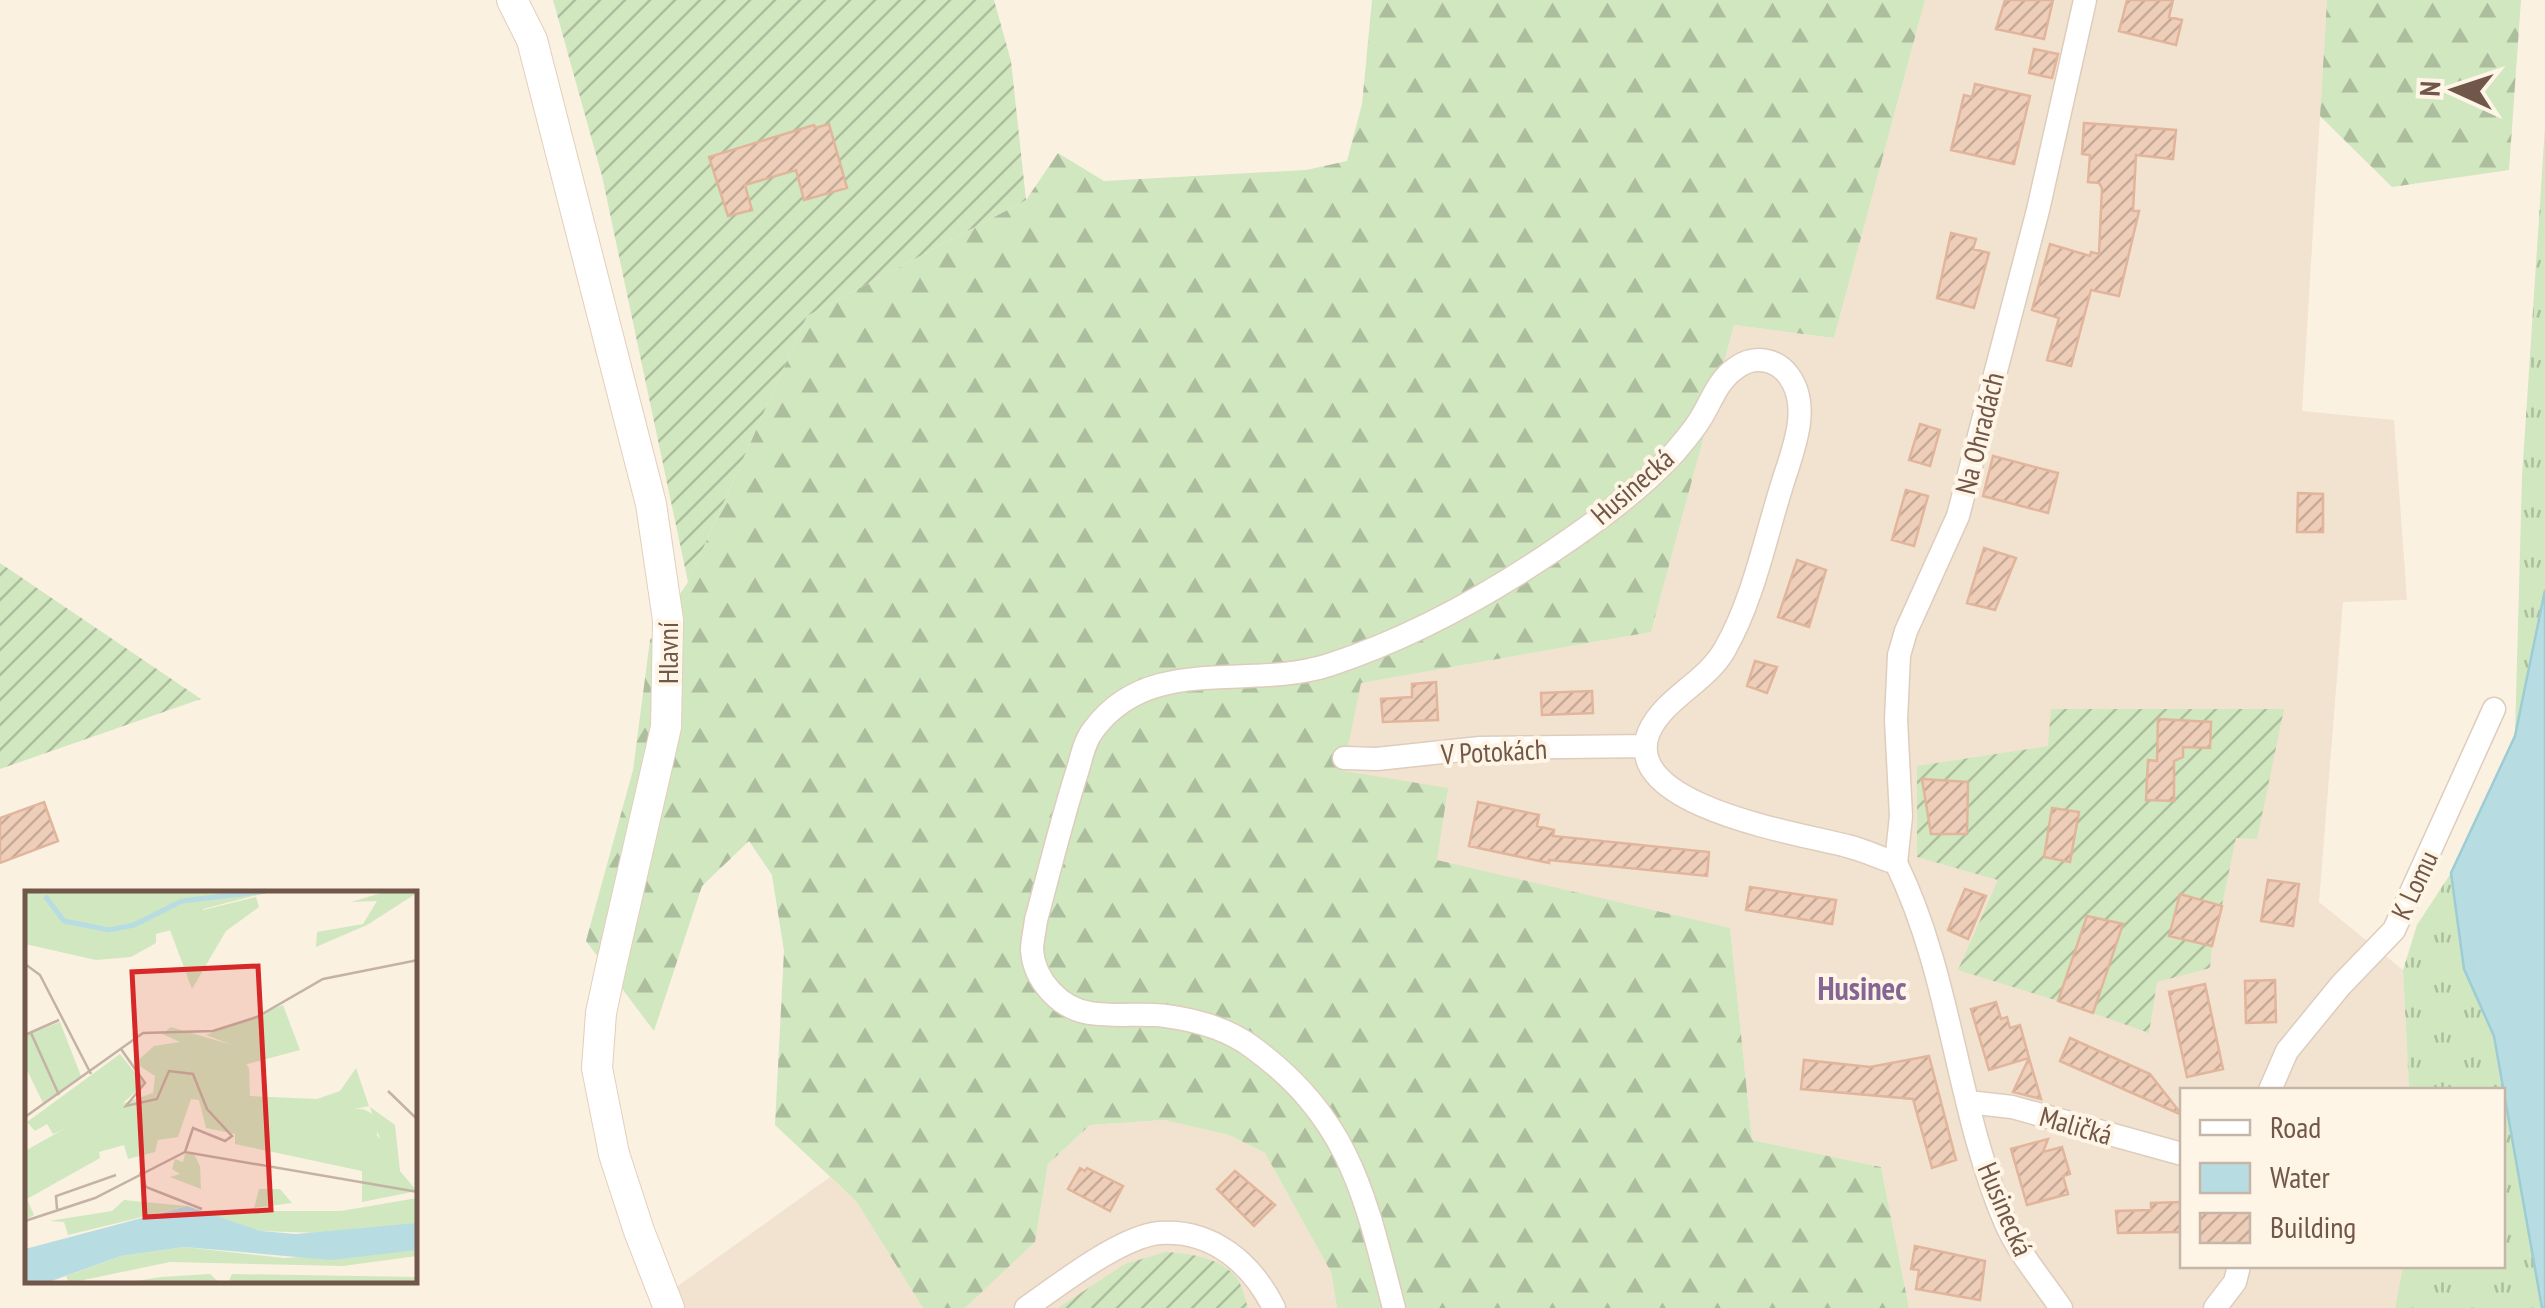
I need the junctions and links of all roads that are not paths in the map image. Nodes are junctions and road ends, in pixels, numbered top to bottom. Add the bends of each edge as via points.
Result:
1 (512, 0) edge
2 (2085, 0) edge
3 (2494, 709) dead end
4 (1645, 746) junction
5 (1344, 758) dead end
6 (1896, 863) junction
7 (2271, 1088) edge
8 (1968, 1102) junction
9 (2180, 1153) edge
10 (2239, 1268) edge
11 (670, 1308) edge
12 (1026, 1308) edge
13 (1274, 1308) edge
14 (1394, 1308) edge
15 (2061, 1308) edge
16 (2215, 1308) edge

1 - 11 street, Hlavní via 532,40 651,504 668,620 666,727 601,1013 597,1068 614,1154
2 - 6 street, Na Ohradách via 1958,516 1900,655
3 - 7 street, K Lomu via 2394,930 2287,1051
4 - 5 street, V Potokách
4 - 6 street via 1662,783 1681,796
4 - 14 street, Husinecká via 1662,713 1724,652 1798,435 1792,379 1766,360 1734,368 1700,421 1637,489 1552,552 1456,609 1325,666 1146,686 1121,700 1090,734 1036,920 1032,951 1040,978 1066,1005 1086,1013 1206,1024 1250,1045 1298,1085 1348,1156
6 - 8 street, Husinecká via 1927,935
8 - 9 street, Maličká via 2012,1107
8 - 15 street, Husinecká via 2007,1226
10 - 16 street
12 - 13 street via 1110,1252 1158,1233 1202,1238 1237,1256

